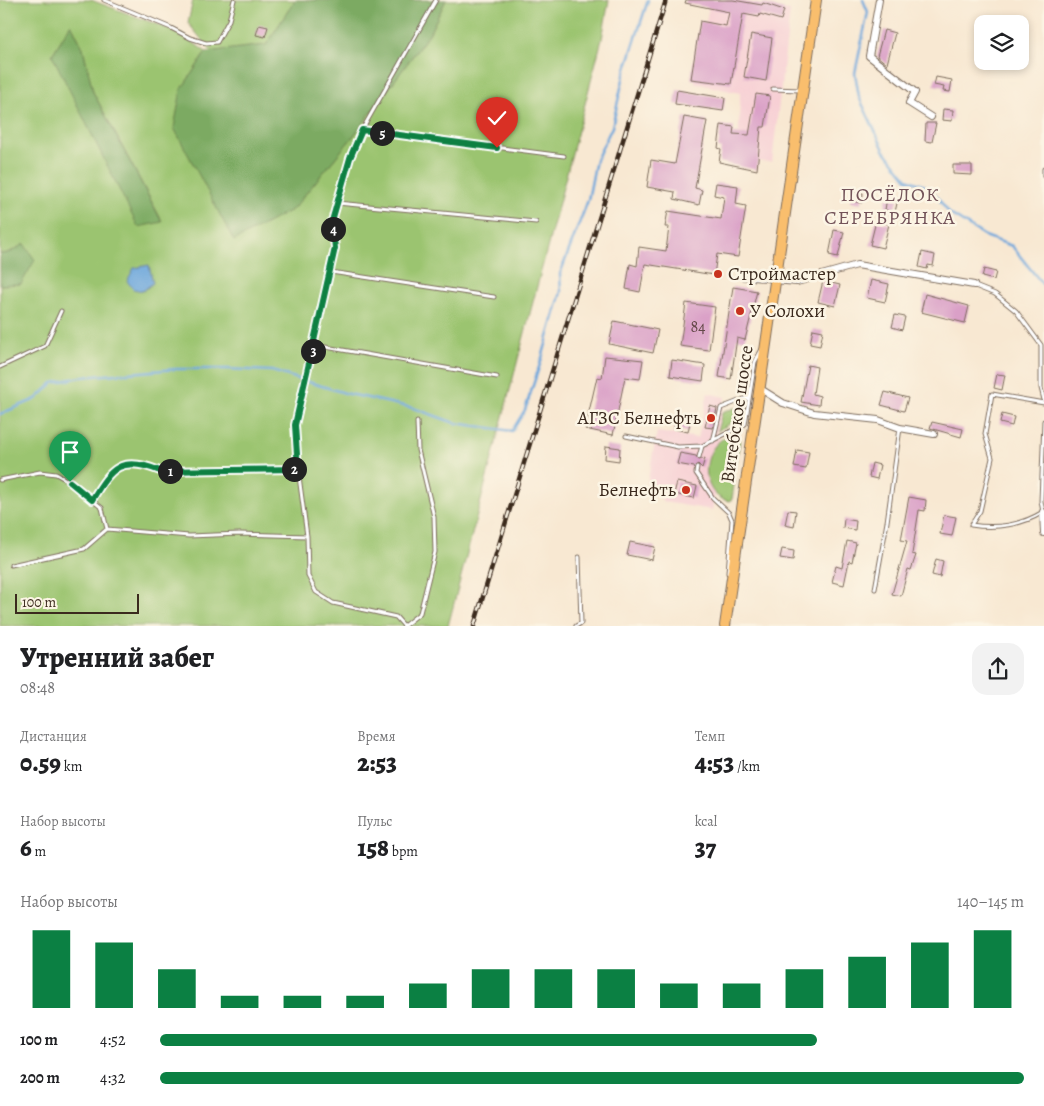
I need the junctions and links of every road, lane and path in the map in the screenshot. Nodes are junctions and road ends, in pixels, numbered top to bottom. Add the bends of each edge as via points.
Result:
1 (104, 0) edge
2 (234, 0) edge
3 (436, 0) edge
4 (816, 0) edge
5 (879, 0) edge
6 (773, 89) dead end
7 (803, 90) junction
8 (931, 117) dead end
9 (362, 130) junction
10 (564, 156) dead end
11 (1044, 169) edge
12 (1044, 176) edge
13 (337, 203) junction
14 (536, 222) dead end
15 (331, 272) junction
16 (743, 278) dead end
17 (775, 280) junction
18 (974, 286) joint
19 (494, 297) dead end
20 (61, 311) dead end
21 (766, 342) junction
22 (314, 344) junction
23 (0, 368) edge
24 (497, 377) dead end
25 (759, 388) junction
26 (749, 397) junction
27 (1044, 401) edge
28 (1044, 421) edge
29 (417, 422) dead end
30 (900, 428) junction
31 (934, 434) dead end
32 (626, 436) dead end
33 (713, 441) junction
34 (702, 446) junction
35 (699, 457) dead end
36 (697, 467) dead end
37 (298, 469) junction
38 (0, 480) edge
39 (92, 500) junction
40 (1043, 512) edge
41 (107, 529) junction
42 (1044, 533) edge
43 (307, 536) junction
44 (579, 557) dead end
45 (11, 565) dead end
46 (730, 588) junction
47 (875, 589) dead end
48 (404, 626) edge
49 (576, 626) edge
50 (725, 626) edge

1 - 2 lane via 206,43 217,42 229,20
3 - 9 lane
4 - 7 main road, Витебское шоссе
5 - 8 street via 869,56 915,92 908,103
6 - 7 lane
7 - 17 main road, Витебское шоссе
9 - 10 lane
9 - 13 lane
11 - 12 lane
13 - 14 lane
13 - 15 lane via 332,221 335,248
15 - 19 lane
15 - 22 lane
16 - 17 lane
17 - 18 street via 797,282 857,265
17 - 21 main road, Витебское шоссе
18 - 27 lane via 995,294 1016,311 1041,345
20 - 23 lane via 45,346
21 - 25 main road, Витебское шоссе
21 - 26 lane via 755,362
22 - 24 lane
22 - 37 lane via 295,425
25 - 30 street via 783,403 814,413 878,420
25 - 46 main road, Витебское шоссе
26 - 33 lane via 745,424
26 - 33 lane via 721,408
27 - 40 lane via 992,394 985,434 992,458 980,511 972,525 989,528 1030,520
28 - 40 lane
29 - 48 lane via 418,450 434,517 435,552 420,613
30 - 31 street
30 - 47 lane
32 - 34 lane via 678,447
33 - 34 lane
34 - 35 lane
36 - 46 lane via 696,473 732,520 727,564
37 - 39 lane via 160,471 140,462 126,463 106,476
37 - 43 lane
38 - 39 lane via 40,472 56,474
39 - 41 lane via 102,508
40 - 42 street
41 - 43 lane via 189,536
41 - 45 lane via 84,548
43 - 48 lane via 308,576 316,592 333,603 396,617
44 - 49 lane via 581,623
46 - 50 main road, Витебское шоссе

